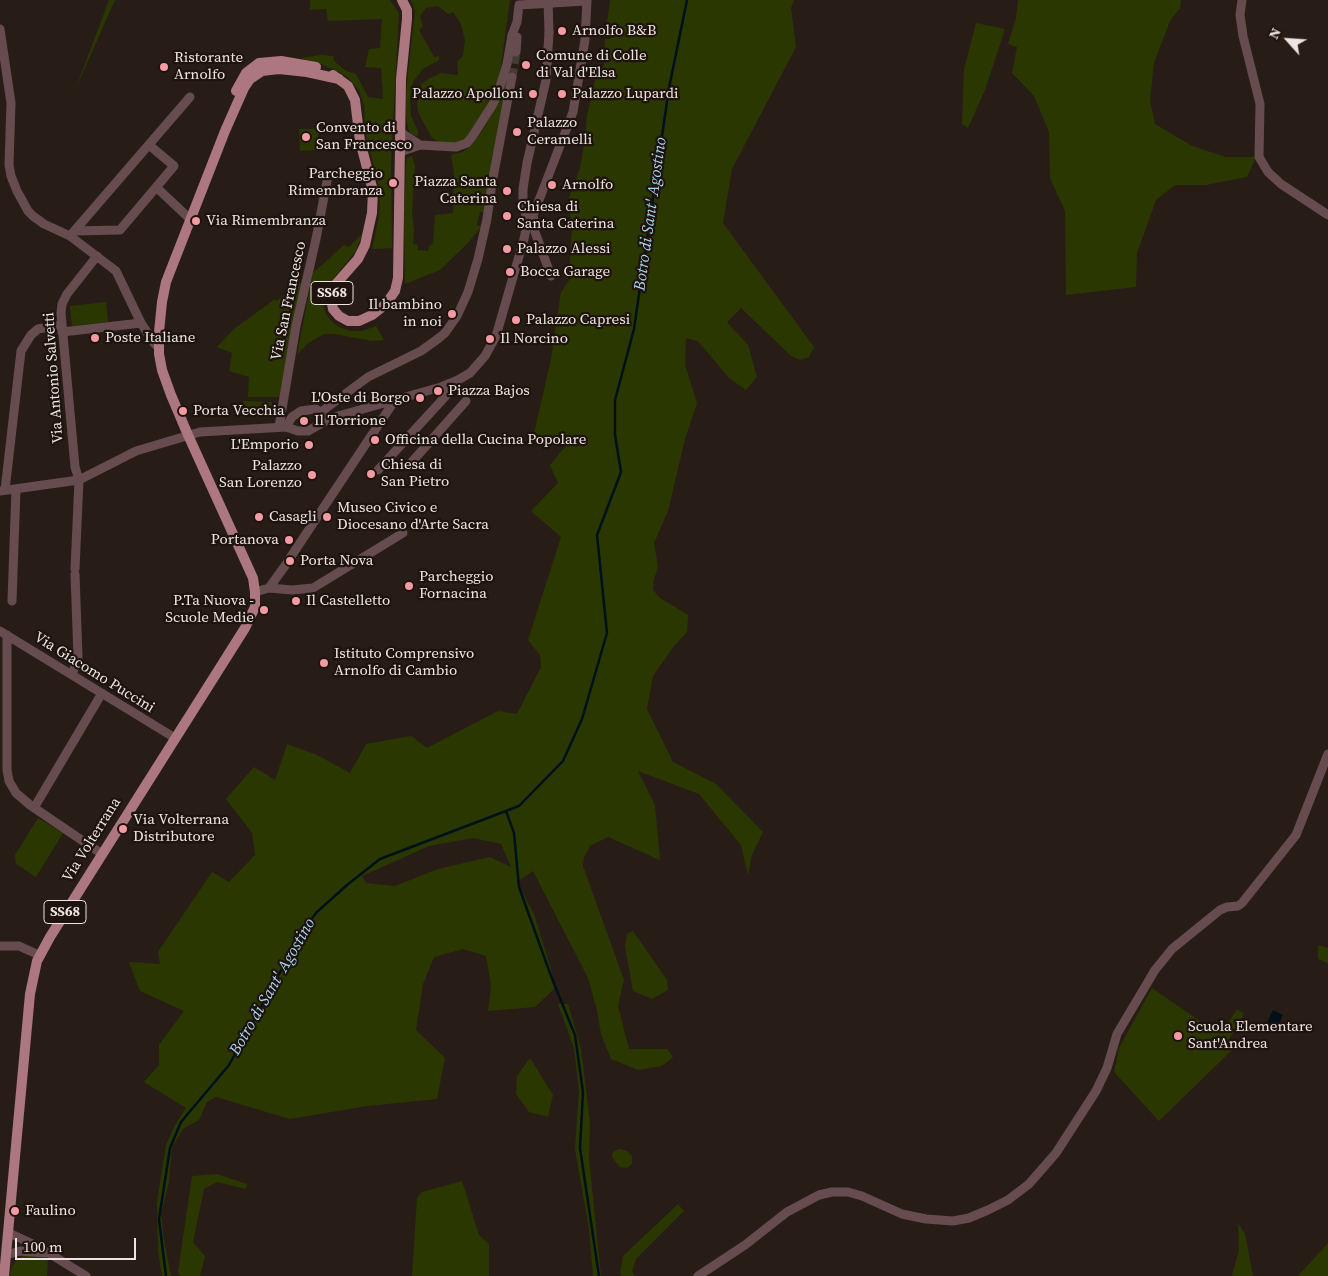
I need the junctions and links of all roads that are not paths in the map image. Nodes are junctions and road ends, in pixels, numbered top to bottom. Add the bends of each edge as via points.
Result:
1 (402, 0) edge
2 (548, 0) edge
3 (1242, 0) edge
4 (586, 1) edge
5 (519, 3) edge
6 (518, 22) junction
7 (0, 29) edge
8 (516, 52) tunnel mouth
9 (512, 77) tunnel mouth
10 (190, 97) dead end
11 (400, 132) junction
12 (149, 145) junction
13 (420, 145) junction
14 (400, 152) junction
15 (327, 181) dead end
16 (156, 187) junction
17 (534, 213) junction
18 (1328, 214) edge
19 (190, 219) junction
20 (527, 224) junction
21 (72, 233) junction
22 (97, 256) junction
23 (551, 276) dead end
24 (141, 323) junction
25 (62, 329) junction
26 (159, 348) junction
27 (458, 380) junction
28 (395, 400) junction
29 (466, 401) dead end
30 (435, 407) junction
31 (323, 416) junction
32 (449, 419) junction
33 (283, 427) junction
34 (188, 435) junction
35 (410, 464) dead end
36 (378, 470) dead end
37 (79, 480) junction
38 (16, 489) junction
39 (3, 491) edge
40 (403, 533) dead end
41 (271, 585) junction
42 (255, 592) junction
43 (12, 601) dead end
44 (4, 633) edge
45 (72, 675) junction
46 (102, 694) junction
47 (175, 738) junction
48 (1328, 754) edge
49 (34, 808) junction
50 (102, 854) junction
51 (0, 946) edge
52 (39, 955) junction
53 (9, 1233) junction
54 (6, 1254) junction
55 (49, 1254) junction
56 (4, 1276) edge
57 (86, 1276) edge
58 (698, 1276) edge

1 - 11 main road, SS68 via 407,19
2 - 20 street, bridge via 546,80 523,185
3 - 18 street via 1243,36 1260,104 1259,157 1281,184
4 - 5 street
4 - 17 street via 586,40 573,112
5 - 6 street
6 - 8 street
6 - 13 street via 493,104 469,140 446,148
7 - 21 street via 11,102 11,176 30,214 41,223
9 - 31 street via 482,239 472,280 457,316 440,338 368,377
10 - 12 street
11 - 13 street
11 - 14 main road, SS68
12 - 16 street via 174,166
12 - 21 street
13 - 14 street
14 - 19 main road, SS68 via 396,288 386,304 359,321 339,316 333,309 331,295 364,248 372,218 373,194 359,136 355,100 348,86 339,79 302,64 269,61 254,65 238,85 225,131
15 - 33 street, Via San Francesco via 295,331
16 - 19 street
16 - 21 street via 120,230
17 - 20 street
17 - 23 street via 535,232
19 - 26 main road, SS68 via 164,290
20 - 27 street via 496,336 482,360
21 - 22 street
22 - 24 street via 119,274
22 - 25 street, Via Antonio Salvetti via 65,298
24 - 25 street
24 - 26 street
25 - 37 street, Via Antonio Salvetti via 75,468
25 - 39 street via 38,329 21,351
26 - 34 main road, SS68 via 168,389
27 - 28 street
27 - 30 street
28 - 31 street
28 - 41 street
29 - 32 street
30 - 32 street
30 - 36 street
31 - 33 street via 308,431
31 - 33 street via 311,408 298,412
32 - 35 street
33 - 34 street via 205,431
34 - 37 street via 136,450
34 - 42 main road, SS68 via 251,574
37 - 38 street
37 - 45 street, Via Antonio Salvetti via 75,572 78,657
38 - 39 street
38 - 43 street
40 - 41 street via 313,588 292,590
41 - 42 street
42 - 47 main road, Via Volterrana / SS68 via 250,620
44 - 45 street, Via Giacomo Puccini
44 - 49 street via 8,779 14,790
45 - 46 street, Via Giacomo Puccini
46 - 47 street, Via Giacomo Puccini
46 - 49 street
47 - 50 main road, Via Volterrana / SS68
48 - 58 street via 1296,835 1242,903 1220,910 1172,949 1158,966 1117,1034 1104,1074 1092,1096 1051,1160 1025,1188 988,1210 953,1221 902,1214 848,1192 819,1195 787,1212
49 - 50 street
50 - 52 main road, Via Volterrana / SS68
51 - 52 street via 19,946
52 - 53 main road, Via Volterrana / SS68 via 30,994
53 - 54 main road, Via Volterrana / SS68
53 - 55 street
54 - 55 street via 26,1251
54 - 56 main road, Via Volterrana / SS68
55 - 57 street

